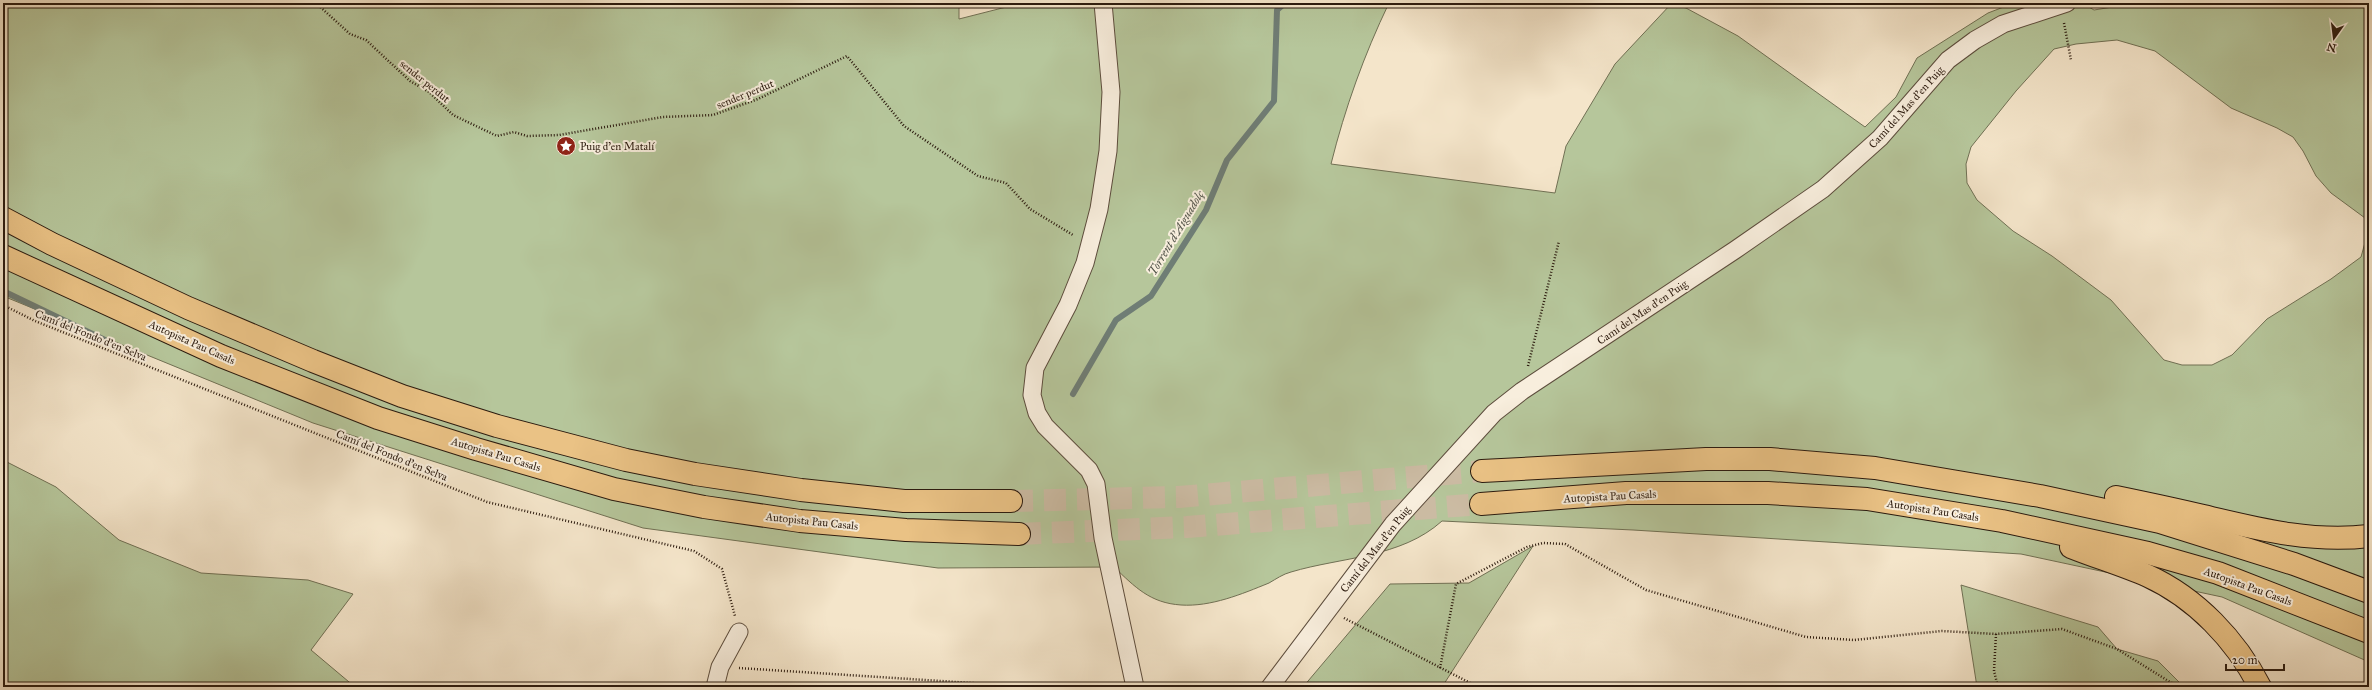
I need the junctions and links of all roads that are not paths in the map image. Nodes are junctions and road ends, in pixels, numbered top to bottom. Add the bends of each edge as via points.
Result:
1 (1103, 3) edge
2 (2064, 4) edge
3 (3, 218) edge
4 (3, 256) edge
5 (1482, 471) tunnel mouth
6 (1914, 473) junction
7 (1011, 501) tunnel mouth
8 (1481, 504) tunnel mouth
9 (2002, 521) junction
10 (1019, 534) tunnel mouth
11 (2369, 536) edge
12 (2369, 592) edge
13 (739, 632) road end
14 (2369, 632) edge
15 (716, 687) edge
16 (1135, 687) edge
17 (1270, 687) edge
18 (2260, 687) edge

1 - 16 street via 1111,92 1108,150 1099,209 1085,263 1068,305 1035,368 1032,395 1037,413 1045,426 1089,470 1096,484 1097,507
2 - 17 street, Camí del Mas d'en Puig via 2003,24 1975,40 1948,60 1880,138 1823,189 1736,250 1522,391 1494,414 1393,524
3 - 7 highway via 188,308 313,361 402,396 497,426 626,460 778,486 904,500
4 - 10 highway, Autopista Pau Casals via 221,356 378,418 476,450 614,489 704,507 800,521 906,530
5 - 6 highway via 1706,458 1831,464
6 - 11 highway via 1980,470 2184,511 2272,532 2311,537
6 - 12 highway via 2040,496 2160,522 2294,564
8 - 9 highway, Autopista Pau Casals via 1626,493 1768,493 1867,499
9 - 14 highway, Autopista Pau Casals via 2148,553 2218,574
9 - 18 highway via 2148,576 2181,595 2216,624 2244,657
13 - 15 street via 720,667

